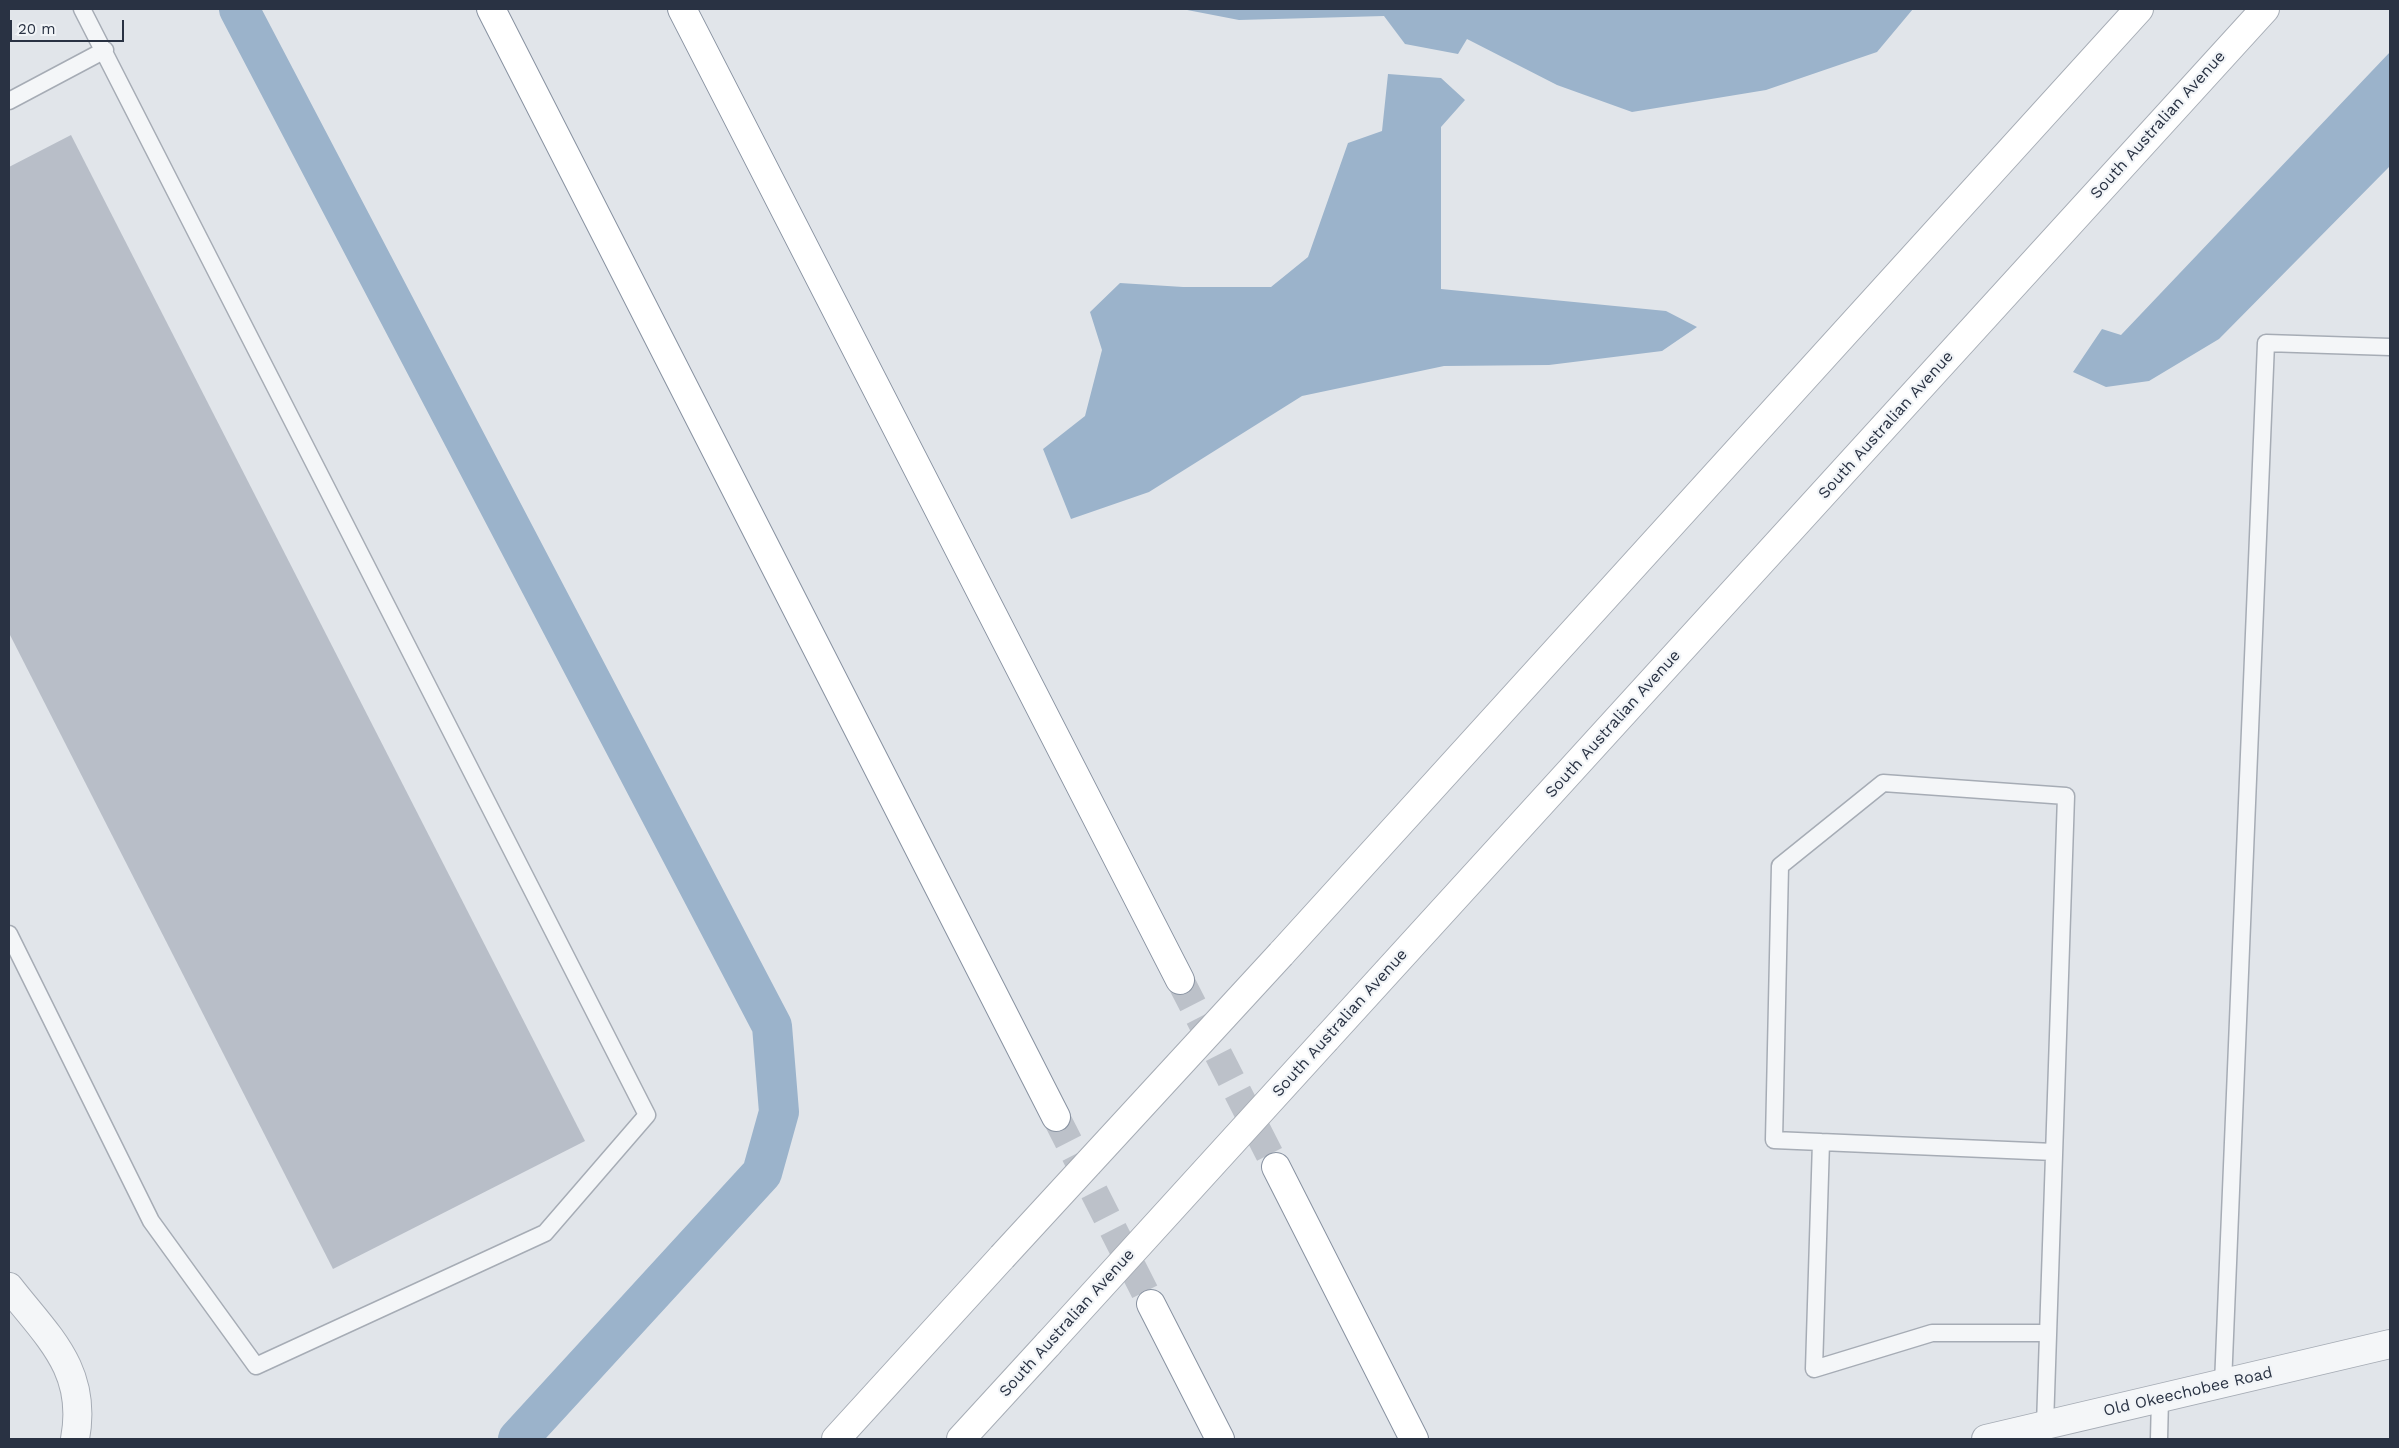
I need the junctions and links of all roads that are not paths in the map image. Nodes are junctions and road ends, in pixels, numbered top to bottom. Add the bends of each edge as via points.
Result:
1 (82, 9) edge
2 (491, 9) edge
3 (682, 9) edge
4 (2139, 9) edge
5 (2264, 9) edge
6 (105, 50) junction
7 (9, 101) edge
8 (2390, 347) edge
9 (9, 934) edge
10 (1180, 980) tunnel mouth
11 (1056, 1117) tunnel mouth
12 (1821, 1142) junction
13 (2054, 1152) junction
14 (1276, 1168) tunnel mouth
15 (10, 1292) edge
16 (1151, 1304) tunnel mouth
17 (2048, 1333) junction
18 (2390, 1344) edge
19 (2223, 1384) junction
20 (2160, 1398) junction
21 (2030, 1432) edge
22 (75, 1439) edge
23 (836, 1439) edge
24 (961, 1439) edge
25 (1220, 1439) edge
26 (1414, 1439) edge
27 (1986, 1439) edge
28 (2159, 1439) edge

1 - 6 lane
2 - 11 main road
3 - 10 main road
4 - 23 main road, bridge
5 - 24 main road, South Australian Avenue, bridge
6 - 7 lane
6 - 9 lane via 647,1115 545,1233 256,1366 151,1221
8 - 19 lane via 2266,343
12 - 13 lane
12 - 13 lane via 1774,1140 1780,866 1883,784 2066,796
12 - 17 lane via 1814,1369 1932,1334
13 - 17 lane
14 - 26 main road
15 - 22 street via 63,1356 78,1403
16 - 25 main road
17 - 21 lane
18 - 19 street, Old Okeechobee Road
19 - 20 street, Old Okeechobee Road
20 - 21 street, Old Okeechobee Road
20 - 28 lane
21 - 27 street, Old Okeechobee Road

